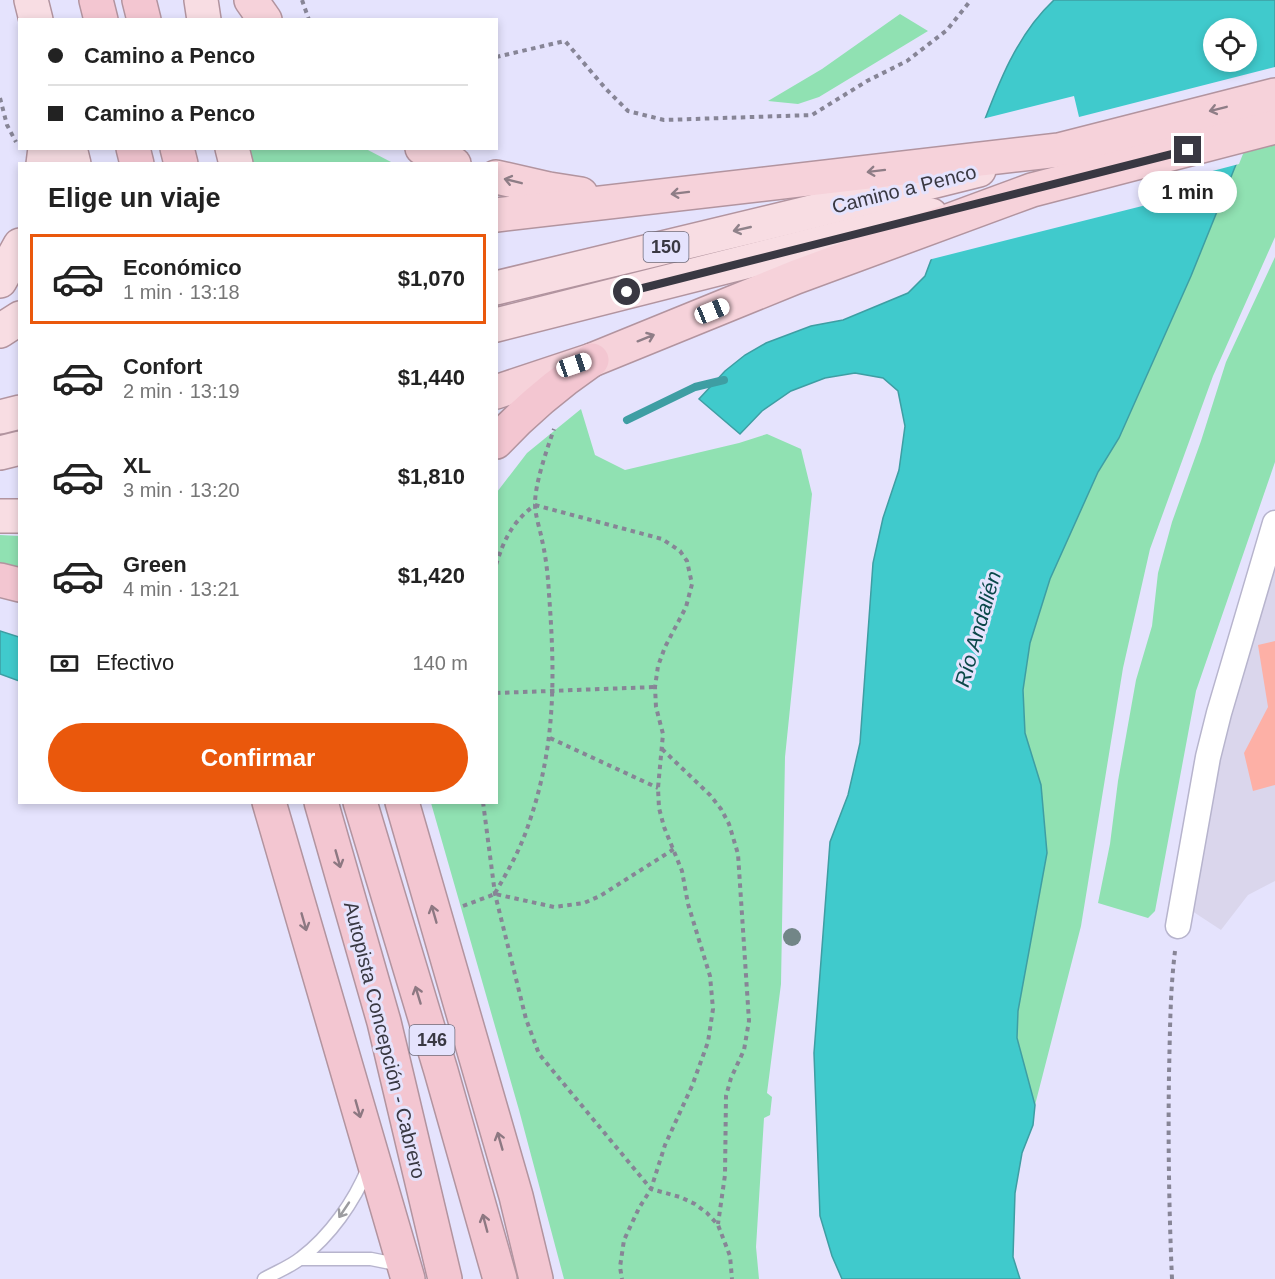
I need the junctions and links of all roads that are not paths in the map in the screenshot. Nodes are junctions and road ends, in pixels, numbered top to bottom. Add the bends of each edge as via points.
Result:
1 (31, 0) edge
2 (96, 0) edge
3 (139, 0) edge
4 (201, 0) edge
5 (251, 0) edge
6 (36, 18) edge
7 (100, 18) edge
8 (144, 18) edge
9 (204, 18) edge
10 (264, 18) edge
11 (1275, 95) edge
12 (1275, 127) edge
13 (426, 150) edge
14 (1059, 150) junction
15 (450, 162) edge
16 (498, 177) edge
17 (633, 199) junction
18 (498, 215) edge
19 (18, 249) edge
20 (797, 263) junction
21 (0, 281) edge
22 (498, 287) edge
23 (18, 319) edge
24 (498, 324) edge
25 (0, 331) edge
26 (592, 360) junction
27 (498, 391) edge
28 (18, 412) edge
29 (0, 417) edge
30 (498, 440) edge
31 (18, 448) edge
32 (0, 453) edge
33 (0, 516) edge
34 (18, 516) edge
35 (1275, 523) edge
36 (0, 580) edge
37 (18, 584) edge
38 (322, 804) edge
39 (361, 804) edge
40 (403, 804) edge
41 (270, 810) edge
42 (1178, 926) road end
43 (372, 1159) junction
44 (301, 1259) junction
45 (406, 1272) edge
46 (264, 1279) edge
47 (444, 1279) edge
48 (500, 1279) edge
49 (536, 1279) edge

1 - 6 main road
2 - 7 highway
3 - 8 highway
4 - 9 main road
5 - 10 highway
11 -> 14 highway, Camino a Penco / 150
12 - 20 highway via 1032,190
13 - 15 highway
14 -> 17 highway
14 -> 22 main road, Camino a Penco / 150
17 -> 16 highway via 549,189
17 - 18 highway
19 - 21 main road
20 - 24 main road, 150
26 -> 20 highway
23 - 25 main road
26 - 27 highway
26 - 30 highway via 552,388
28 - 29 main road
31 - 32 main road
33 - 34 main road
35 - 42 street via 1208,757
36 - 37 highway
38 -> 47 highway, Autopista Concepción - Cabrero / 146 via 384,1022
48 -> 39 highway, Autopista Concepción - Cabrero / 146
49 -> 40 highway via 516,1196
41 -> 43 highway
43 -> 44 lane via 335,1224
43 - 45 highway
44 - 45 lane via 371,1259
44 - 46 lane

